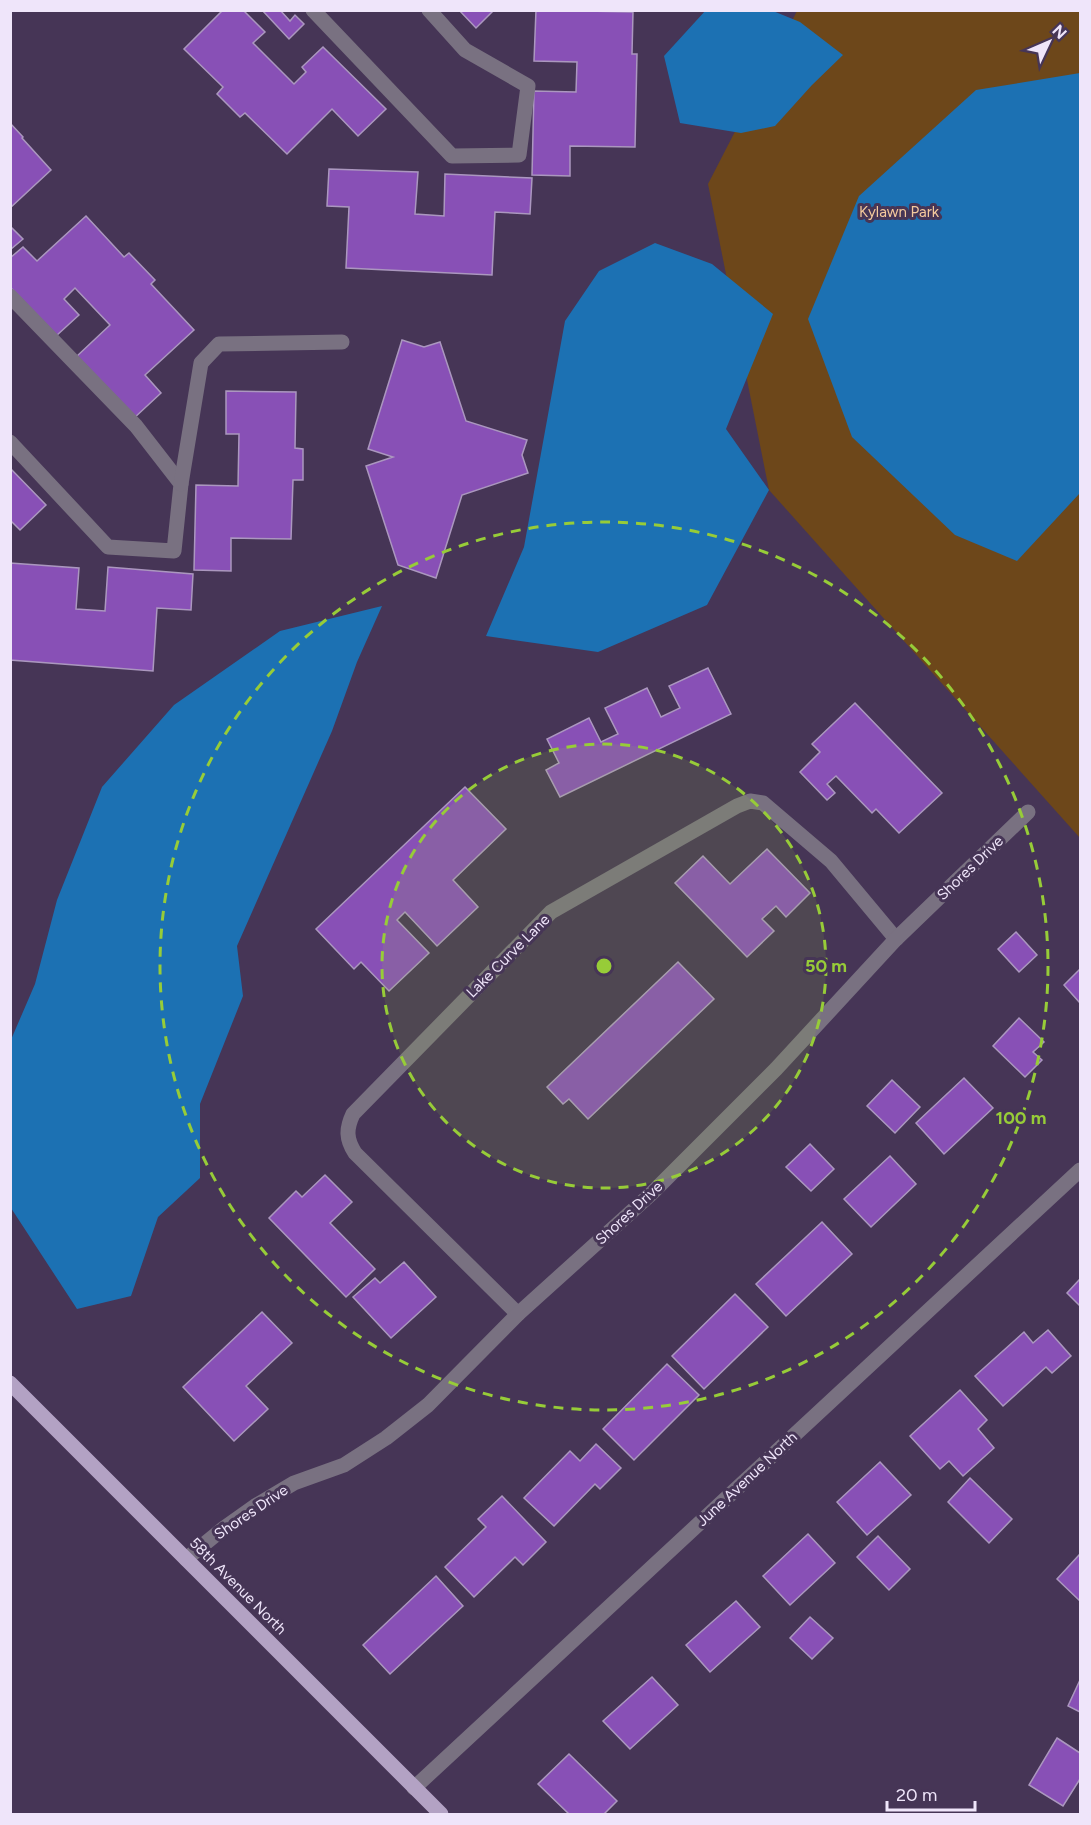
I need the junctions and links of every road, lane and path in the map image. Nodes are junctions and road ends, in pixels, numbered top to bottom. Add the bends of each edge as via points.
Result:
1 (313, 10) edge
2 (429, 10) edge
3 (10, 296) edge
4 (342, 342) dead end
5 (10, 442) edge
6 (181, 484) junction
7 (1028, 812) dead end
8 (896, 939) junction
9 (1080, 1170) edge
10 (518, 1314) junction
11 (10, 1383) edge
12 (186, 1559) junction
13 (414, 1788) junction
14 (441, 1815) edge

1 - 2 street via 452,156 519,155 528,86 465,50
3 - 6 street via 136,426
4 - 6 street via 219,344 201,363
5 - 6 street via 108,547 174,551
7 - 8 street, Shores Drive
8 - 10 street, Shores Drive via 776,1069 651,1194
8 - 10 street, Lake Curve Lane via 831,861 763,804 750,801 551,912 353,1114 347,1127 348,1141 355,1153
9 - 13 street, June Avenue North
10 - 12 street, Shores Drive via 428,1405 386,1438 344,1465 294,1483 255,1506
11 - 12 main road, 58th Avenue North
12 - 13 main road, 58th Avenue North
13 - 14 main road, 58th Avenue North

